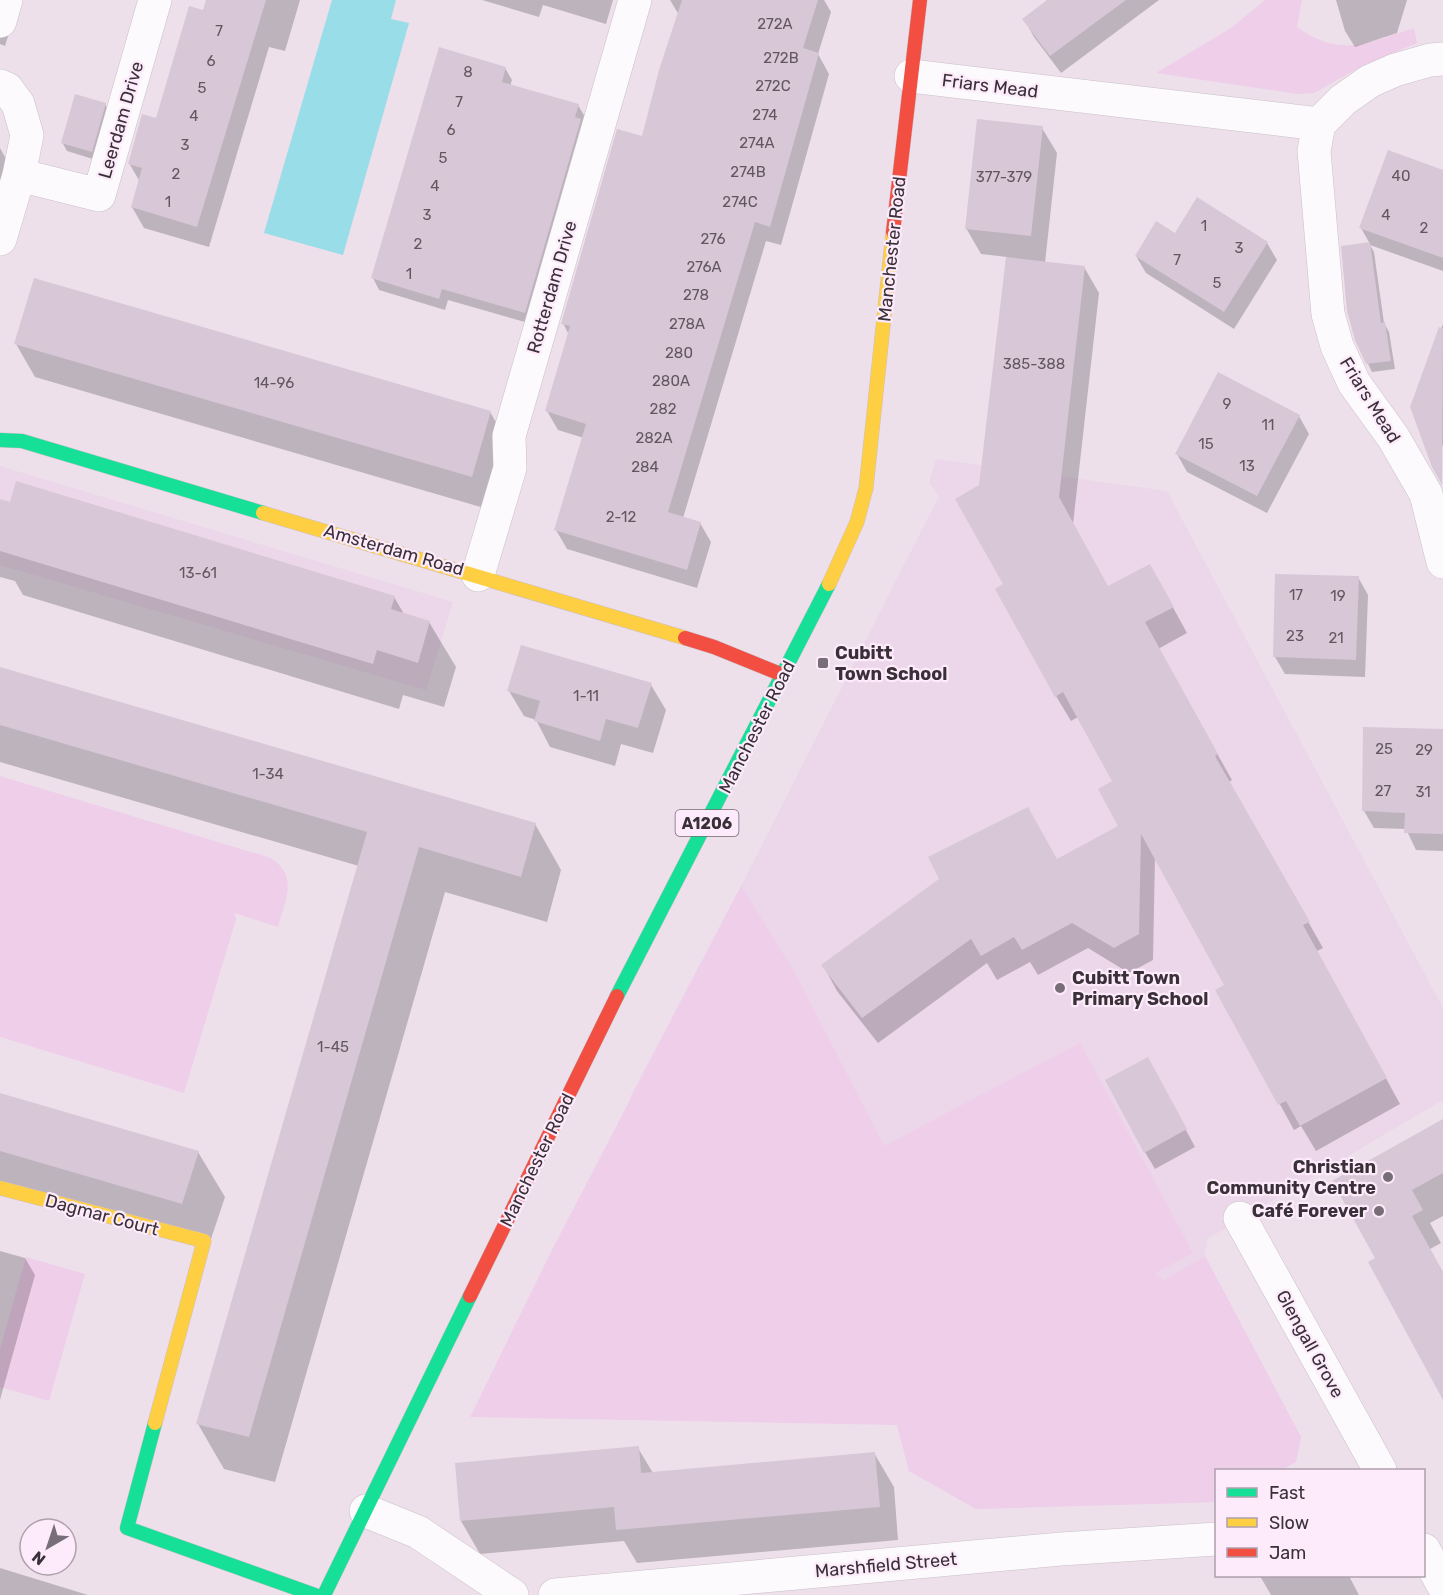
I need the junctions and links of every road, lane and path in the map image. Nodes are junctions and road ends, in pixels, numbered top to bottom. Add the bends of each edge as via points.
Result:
1 (6, 0) edge
2 (155, 0) edge
3 (634, 0) edge
4 (920, 0) edge
5 (0, 21) edge
6 (1443, 59) edge
7 (911, 76) junction
8 (0, 86) edge
9 (1319, 124) junction
10 (19, 176) junction
11 (0, 238) edge
12 (0, 440) edge
13 (1443, 562) edge
14 (478, 575) junction
15 (783, 675) junction
16 (0, 1188) edge
17 (1240, 1218) dead end
18 (1370, 1467) edge
19 (366, 1511) junction
20 (1215, 1539) edge
21 (1425, 1552) edge
22 (1443, 1586) edge
23 (315, 1595) edge
24 (324, 1595) edge
25 (512, 1595) edge
26 (555, 1595) edge

1 - 5 street
2 - 10 street, Leerdam Drive via 99,195
3 - 14 street, Rotterdam Drive via 509,436 510,468
4 - 7 main road, Manchester Road / A1206
6 - 9 street via 1395,70 1370,81
7 - 9 street, Friars Mead
7 - 15 main road, Manchester Road / A1206 via 866,488 841,561
8 - 10 street via 18,104 27,135
9 - 13 street, Friars Mead via 1314,152 1328,314 1337,346 1354,383 1393,437 1426,494
10 - 11 street
12 - 14 main road, Amsterdam Road via 22,441
14 - 15 main road, Amsterdam Road via 714,647
15 - 19 main road, Manchester Road / A1206 via 630,971
16 - 23 main road, Dagmar Court via 204,1241 127,1528
17 - 18 street, Glengall Grove
19 - 24 main road, Manchester Road / A1206
19 - 25 street via 418,1532
20 - 26 street, Marshfield Street via 1061,1549
21 - 22 street

